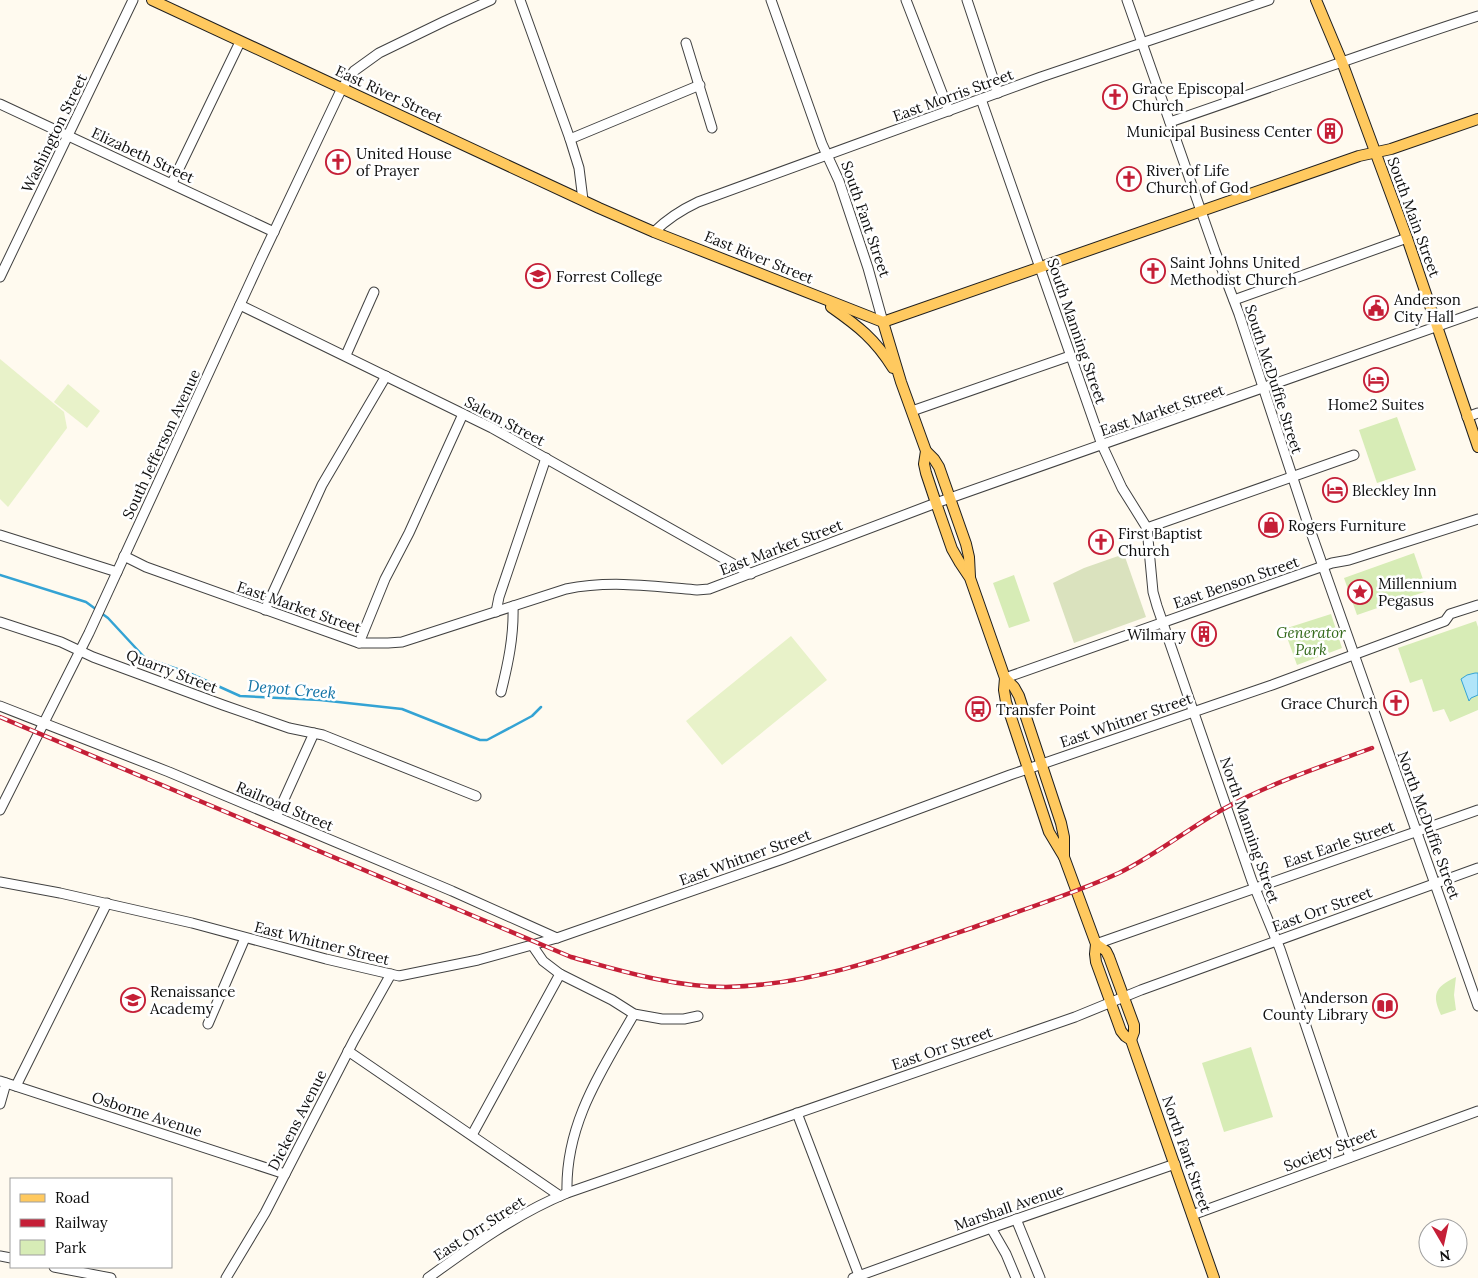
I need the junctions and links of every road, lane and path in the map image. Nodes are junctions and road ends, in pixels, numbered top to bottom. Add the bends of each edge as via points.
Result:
1 (133, 0) edge
2 (152, 0) edge
3 (491, 0) edge
4 (520, 0) edge
5 (771, 0) edge
6 (907, 0) edge
7 (967, 0) edge
8 (1126, 0) edge
9 (1269, 0) edge
10 (1316, 0) edge
11 (1478, 16) edge
12 (240, 42) junction
13 (686, 43) dead end
14 (1142, 43) junction
15 (1342, 62) junction
16 (700, 85) junction
17 (342, 88) junction
18 (998, 93) junction
19 (981, 99) junction
20 (0, 104) edge
21 (949, 111) junction
22 (1478, 119) edge
23 (1170, 122) junction
24 (712, 128) dead end
25 (68, 135) junction
26 (570, 139) junction
27 (1375, 152) junction
28 (828, 156) junction
29 (172, 183) junction
30 (583, 200) junction
31 (1201, 211) junction
32 (274, 232) junction
33 (654, 232) junction
34 (1407, 238) junction
35 (1040, 268) junction
36 (0, 277) edge
37 (374, 292) dead end
38 (818, 297) junction
39 (1234, 300) junction
40 (240, 305) junction
41 (1478, 312) edge
42 (883, 322) junction
43 (1437, 327) junction
44 (346, 355) junction
45 (1070, 356) junction
46 (386, 376) junction
47 (901, 382) junction
48 (1263, 389) junction
49 (912, 411) junction
50 (1478, 413) edge
51 (463, 414) junction
52 (1468, 417) junction
53 (1102, 445) junction
54 (1478, 447) edge
55 (926, 451) junction
56 (1354, 455) dead end
57 (546, 458) junction
58 (1292, 477) junction
59 (950, 498) junction
60 (936, 503) junction
61 (1478, 519) edge
62 (1147, 528) junction
63 (0, 535) edge
64 (124, 556) junction
65 (1323, 566) junction
66 (117, 572) junction
67 (751, 574) junction
68 (970, 578) junction
69 (1478, 604) edge
70 (513, 606) junction
71 (265, 610) junction
72 (496, 612) junction
73 (0, 622) edge
74 (1162, 622) junction
75 (359, 643) junction
76 (80, 651) junction
77 (1354, 654) junction
78 (1005, 678) junction
79 (502, 692) dead end
80 (0, 706) edge
81 (1193, 711) junction
82 (44, 722) junction
83 (314, 733) junction
84 (1041, 764) junction
85 (1027, 769) junction
86 (476, 796) dead end
87 (0, 810) edge
88 (1478, 810) edge
89 (276, 817) junction
90 (1416, 832) junction
91 (1064, 857) junction
92 (1478, 868) edge
93 (0, 882) edge
94 (1435, 883) junction
95 (1255, 888) junction
96 (106, 904) junction
97 (245, 938) junction
98 (558, 938) junction
99 (1276, 941) junction
100 (1096, 944) junction
101 (532, 946) junction
102 (391, 974) junction
103 (560, 974) junction
104 (1124, 997) junction
105 (1111, 1003) junction
106 (1478, 1006) edge
107 (634, 1014) junction
108 (698, 1016) dead end
109 (208, 1024) dead end
110 (1131, 1040) junction
111 (348, 1052) junction
112 (3, 1082) edge
113 (16, 1086) junction
114 (0, 1104) edge
115 (1478, 1111) edge
116 (796, 1113) junction
117 (472, 1135) junction
118 (1350, 1157) junction
119 (1175, 1164) junction
120 (285, 1174) junction
121 (563, 1195) junction
122 (1192, 1214) junction
123 (1016, 1219) junction
124 (990, 1228) junction
125 (59, 1268) edge
126 (857, 1277) edge
127 (111, 1278) edge
128 (226, 1278) edge
129 (428, 1278) edge
130 (1016, 1278) edge
131 (1040, 1278) edge
132 (1214, 1278) edge

1 - 25 street, Washington Street
2 - 12 main road, East River Street
3 - 17 street, South Jefferson Avenue via 379,53 354,71
4 - 26 street
5 - 28 street, South Fant Street
6 - 21 street
7 - 18 street
8 - 14 street, South McDuffie Street
9 - 14 street, East Morris Street
10 - 15 main road, South Main Street
11 - 15 street
12 - 17 main road, East River Street
12 - 29 street
13 - 16 street
14 - 18 street, East Morris Street
14 - 23 street, South McDuffie Street
15 - 23 street
15 - 27 main road, South Main Street
16 - 24 street
16 - 26 street
17 - 30 main road, East River Street
17 - 32 street, South Jefferson Avenue
18 - 19 street, East Morris Street
19 - 21 street, East Morris Street
19 - 35 street, South Manning Street
20 - 25 street, Elizabeth Street
21 - 28 street, East Morris Street
22 - 27 main road
23 - 31 street, South McDuffie Street
25 - 29 street, Elizabeth Street
25 - 36 street, Washington Street
26 - 30 street via 579,168
27 - 31 main road
27 - 34 main road, South Main Street
28 - 33 street, East Morris Street via 698,202 679,211
28 - 42 street, South Fant Street via 868,268
29 - 32 street, Elizabeth Street
30 - 33 main road, East River Street
31 - 35 main road
31 - 39 street, South McDuffie Street
32 - 40 street, South Jefferson Avenue
33 - 38 main road, East River Street
34 - 39 street
34 - 43 main road, South Main Street
35 - 42 main road
35 - 45 street, South Manning Street
37 - 44 street
38 - 42 main road, East River Street
38 - 47 main road via 864,330
39 - 48 street, South McDuffie Street
40 - 44 street, Salem Street
40 - 64 street, South Jefferson Avenue
41 - 43 street, East Market Street
42 - 47 main road, South Fant Street
43 - 48 street, East Market Street
43 - 52 main road, South Main Street
44 - 46 street, Salem Street
45 - 49 street
45 - 53 street, South Manning Street
46 - 51 street, Salem Street
46 - 71 street via 322,485
47 - 49 main road, South Fant Street
48 - 53 street, East Market Street
48 - 58 street, South McDuffie Street
49 - 55 main road, South Fant Street
50 - 52 street
51 - 57 street, Salem Street
51 - 75 street via 385,579
52 - 54 main road, South Main Street
53 - 59 street, East Market Street
53 - 62 street, South Manning Street via 1122,488
55 - 59 main road, South Fant Street via 939,466
55 - 60 main road, South Fant Street via 924,464
56 - 58 street
57 - 67 street, Salem Street
57 - 72 street via 498,597
58 - 62 street
58 - 65 street, South McDuffie Street
59 - 60 street, East Market Street
59 - 68 main road, South Fant Street via 970,557
60 - 67 street, East Market Street
60 - 68 main road, South Fant Street via 952,549
61 - 65 street, East Benson Street
62 - 74 street, South Manning Street via 1153,592
63 - 66 street
64 - 66 street, South Jefferson Avenue
64 - 71 street, East Market Street
65 - 74 street, East Benson Street
65 - 77 street, South McDuffie Street
66 - 76 street, South Jefferson Avenue
67 - 70 street, East Market Street via 721,586 697,590 612,583 582,586
68 - 78 main road, South Fant Street
69 - 77 street, East Whitner Street via 1450,614 1445,621
70 - 72 street, East Market Street
70 - 79 street via 511,648
71 - 75 street, East Market Street
72 - 75 street, East Market Street via 402,642
73 - 76 street, Quarry Street
74 - 78 street, East Benson Street
74 - 81 street, South Manning Street
76 - 82 street, South Jefferson Avenue
76 - 83 street, Quarry Street via 223,705 289,728
77 - 81 street, East Whitner Street
77 - 90 street, North McDuffie Street
78 - 84 main road, South Fant Street via 1020,696
78 - 85 main road, South Fant Street via 1006,702
80 - 82 street, Railroad Street
81 - 84 street, East Whitner Street
81 - 95 street, North Manning Street
82 - 87 street, South Jefferson Avenue
82 - 89 street, Railroad Street
83 - 86 street, Quarry Street
83 - 89 street
84 - 85 street, East Whitner Street
84 - 91 main road, North Fant Street via 1061,823
85 - 91 main road, North Fant Street via 1049,832
85 - 98 street, East Whitner Street
88 - 90 street, East Earle Street
89 - 98 street, Railroad Street
90 - 94 street, North McDuffie Street
90 - 95 street, East Earle Street
91 - 100 main road, North Fant Street
92 - 94 street, East Orr Street
93 - 96 street, East Whitner Street
94 - 99 street, East Orr Street
94 - 106 street, North McDuffie Street
95 - 99 street, North Manning Street
95 - 100 street, East Earle Street
96 - 97 street, East Whitner Street
96 - 113 street
97 - 102 street, East Whitner Street
97 - 109 street
98 - 101 street, East Whitner Street
99 - 104 street, East Orr Street
99 - 118 street, North Manning Street
100 - 104 main road, North Fant Street via 1110,957
100 - 105 main road, North Fant Street via 1096,962
101 - 102 street, East Whitner Street via 399,976
101 - 103 street via 543,961
102 - 111 street, Dickens Avenue
103 - 107 street
103 - 117 street
104 - 105 street, East Orr Street
104 - 110 main road, North Fant Street via 1134,1025
105 - 110 main road, North Fant Street via 1121,1030
105 - 116 street, East Orr Street
107 - 108 street via 662,1019
107 - 121 street via 591,1090 577,1123
110 - 119 main road, North Fant Street
111 - 117 street
111 - 120 street, Dickens Avenue
112 - 113 street, Osborne Avenue
112 - 114 street
113 - 120 street, Osborne Avenue
115 - 118 street, Society Street
116 - 121 street, East Orr Street
116 - 126 street
117 - 121 street
118 - 122 street, Society Street
119 - 122 main road, North Fant Street
119 - 123 street, Marshall Avenue
120 - 128 street, Dickens Avenue
121 - 129 street, East Orr Street via 498,1228
122 - 132 main road, North Fant Street
123 - 124 street, Marshall Avenue
123 - 131 street
124 - 126 street, Marshall Avenue
124 - 130 street
125 - 127 street

